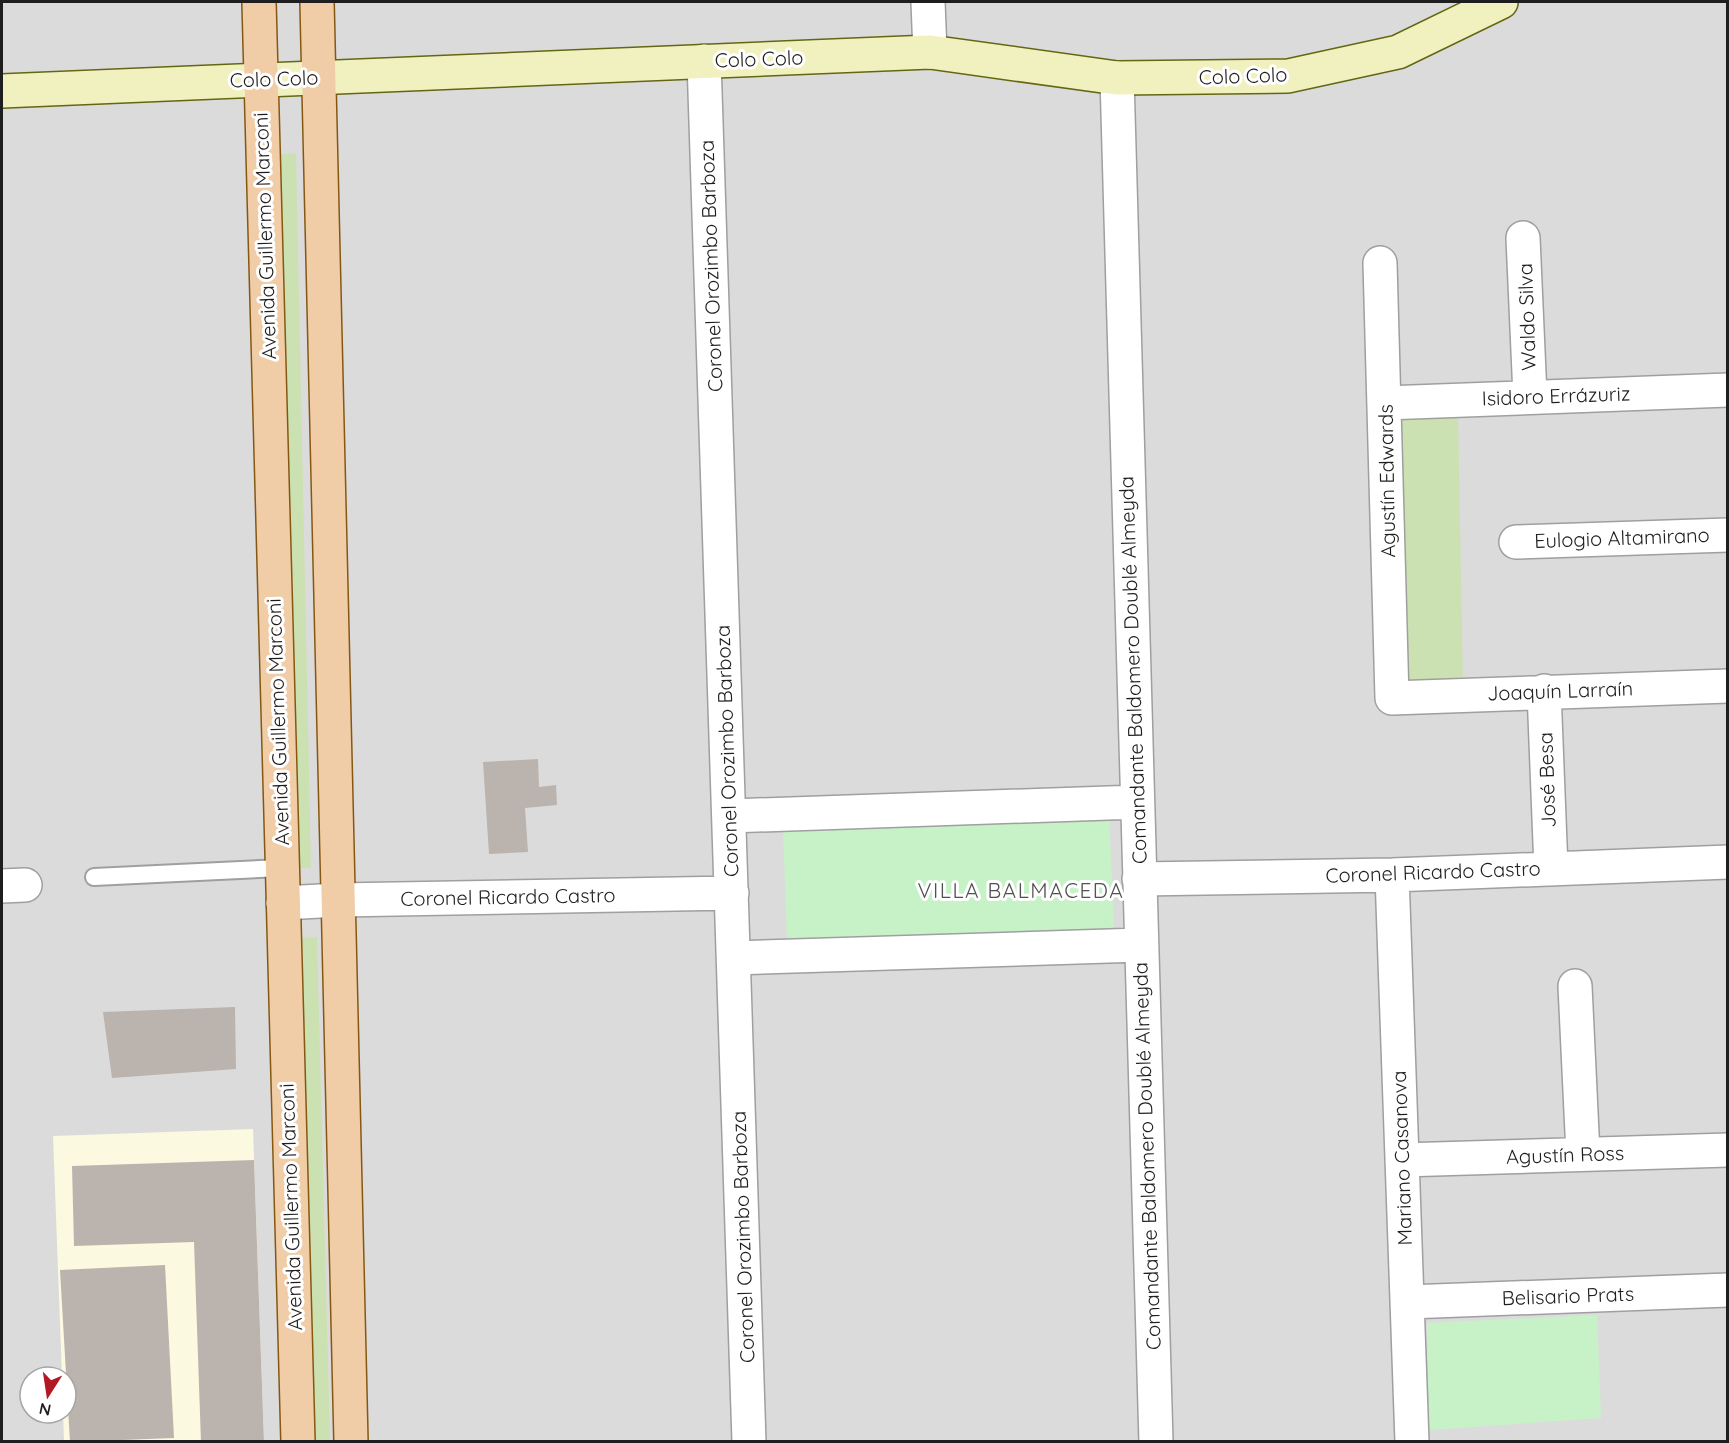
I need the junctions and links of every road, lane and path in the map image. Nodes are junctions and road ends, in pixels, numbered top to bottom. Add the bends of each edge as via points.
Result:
1 (259, 2) edge
2 (317, 2) edge
3 (928, 2) edge
4 (1502, 2) edge
5 (930, 52) junction
6 (704, 61) junction
7 (319, 77) junction
8 (1117, 78) junction
9 (260, 80) junction
10 (2, 90) edge
11 (1523, 238) dead end
12 (1380, 263) dead end
13 (1728, 390) edge
14 (1530, 396) junction
15 (1385, 403) junction
16 (1728, 535) edge
17 (1516, 542) dead end
18 (1728, 686) edge
19 (1544, 692) junction
20 (1392, 698) joint
21 (1137, 802) junction
22 (730, 816) junction
23 (1728, 862) edge
24 (282, 868) junction
25 (1551, 869) junction
26 (1392, 874) junction
27 (94, 877) dead end
28 (1139, 879) junction
29 (732, 893) junction
30 (339, 900) junction
31 (283, 903) junction
32 (1140, 945) junction
33 (734, 958) junction
34 (1575, 986) dead end
35 (1728, 1150) edge
36 (1583, 1154) junction
37 (1402, 1160) junction
38 (1728, 1290) edge
39 (1408, 1302) junction
40 (298, 1442) edge
41 (351, 1442) edge
42 (749, 1442) edge
43 (1156, 1442) edge
44 (1412, 1442) edge

1 - 9 main road, Avenida Guillermo Marconi
2 - 7 main road
3 - 5 street
4 - 8 street, Colo Colo via 1398,52 1288,76
5 - 6 street, Colo Colo
5 - 8 street, Colo Colo
6 - 7 street, Colo Colo
6 - 22 street, Coronel Orozimbo Barboza
7 - 9 street, Colo Colo
7 - 30 main road
8 - 21 street, Comandante Baldomero Doublé Almeyda
9 - 10 street, Colo Colo
9 - 24 main road, Avenida Guillermo Marconi
11 - 14 street, Waldo Silva
12 - 15 street, Agustín Edwards
13 - 14 street, Isidoro Errázuriz
14 - 15 street, Isidoro Errázuriz
15 - 20 street, Agustín Edwards
16 - 17 street, Eulogio Altamirano
18 - 19 street, Joaquín Larraín
19 - 20 street, Joaquín Larraín
19 - 25 street, José Besa
21 - 22 street
21 - 28 street, Comandante Baldomero Doublé Almeyda
22 - 29 street, Coronel Orozimbo Barboza
23 - 25 street, Coronel Ricardo Castro
24 - 27 lane
24 - 31 main road, Avenida Guillermo Marconi
25 - 26 street, Coronel Ricardo Castro
26 - 28 street, Coronel Ricardo Castro
26 - 37 street, Mariano Casanova
28 - 32 street, Comandante Baldomero Doublé Almeyda
29 - 30 street, Coronel Ricardo Castro
29 - 33 street, Coronel Orozimbo Barboza
30 - 31 street, Coronel Ricardo Castro
30 - 41 main road
31 - 40 main road, Avenida Guillermo Marconi
32 - 33 street
32 - 43 street, Comandante Baldomero Doublé Almeyda
33 - 42 street, Coronel Orozimbo Barboza
34 - 36 street
35 - 36 street, Agustín Ross
36 - 37 street, Agustín Ross
37 - 39 street, Mariano Casanova
38 - 39 street, Belisario Prats
39 - 44 street, Mariano Casanova

